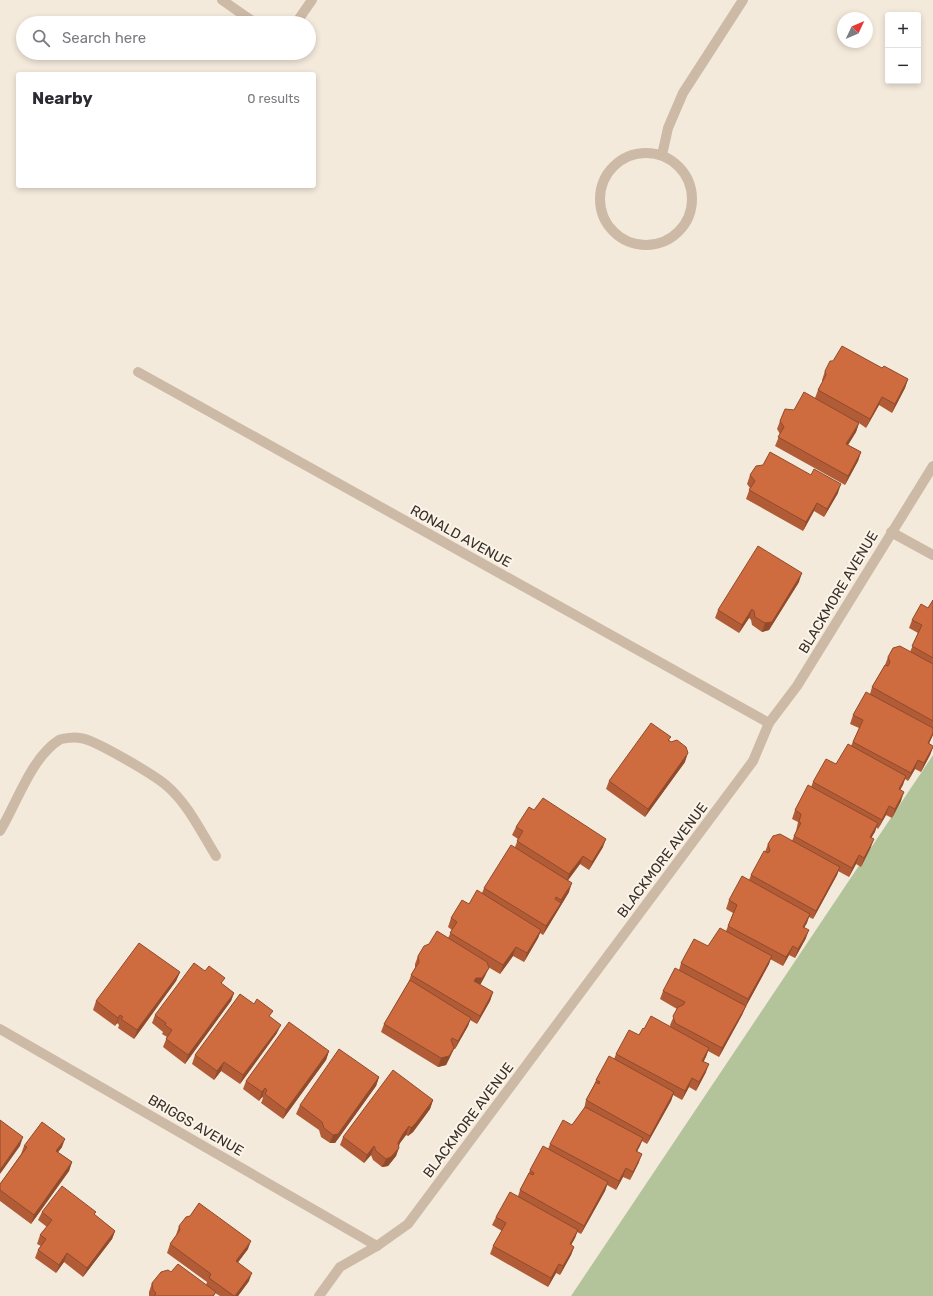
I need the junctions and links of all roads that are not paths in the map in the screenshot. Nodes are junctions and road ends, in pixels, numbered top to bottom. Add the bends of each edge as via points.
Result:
1 (222, 0) edge
2 (312, 0) edge
3 (744, 0) edge
4 (245, 16) edge
5 (301, 16) edge
6 (662, 155) junction
7 (138, 372) dead end
8 (933, 466) edge
9 (891, 532) junction
10 (933, 555) edge
11 (769, 723) junction
12 (0, 831) edge
13 (216, 856) dead end
14 (0, 1029) edge
15 (377, 1246) junction
16 (319, 1296) edge

1 - 4 street
2 - 5 street
3 - 6 street via 683,92 668,128
6 - 6 street via 647,152 618,161 607,172 601,186 599,202 602,217 611,230 622,239 637,245 652,246 667,241 679,232 688,219 692,204 691,189 686,175 675,163
7 - 11 street, RONALD AVENUE
8 - 9 street, BLACKMORE AVENUE
9 - 10 street
9 - 11 street, BLACKMORE AVENUE via 797,686
11 - 15 street, BLACKMORE AVENUE via 754,761 408,1224
12 - 13 street via 44,753 60,739 81,738 112,752 167,786 186,808
14 - 15 street, BRIGGS AVENUE
15 - 16 street, BLACKMORE AVENUE via 340,1266

